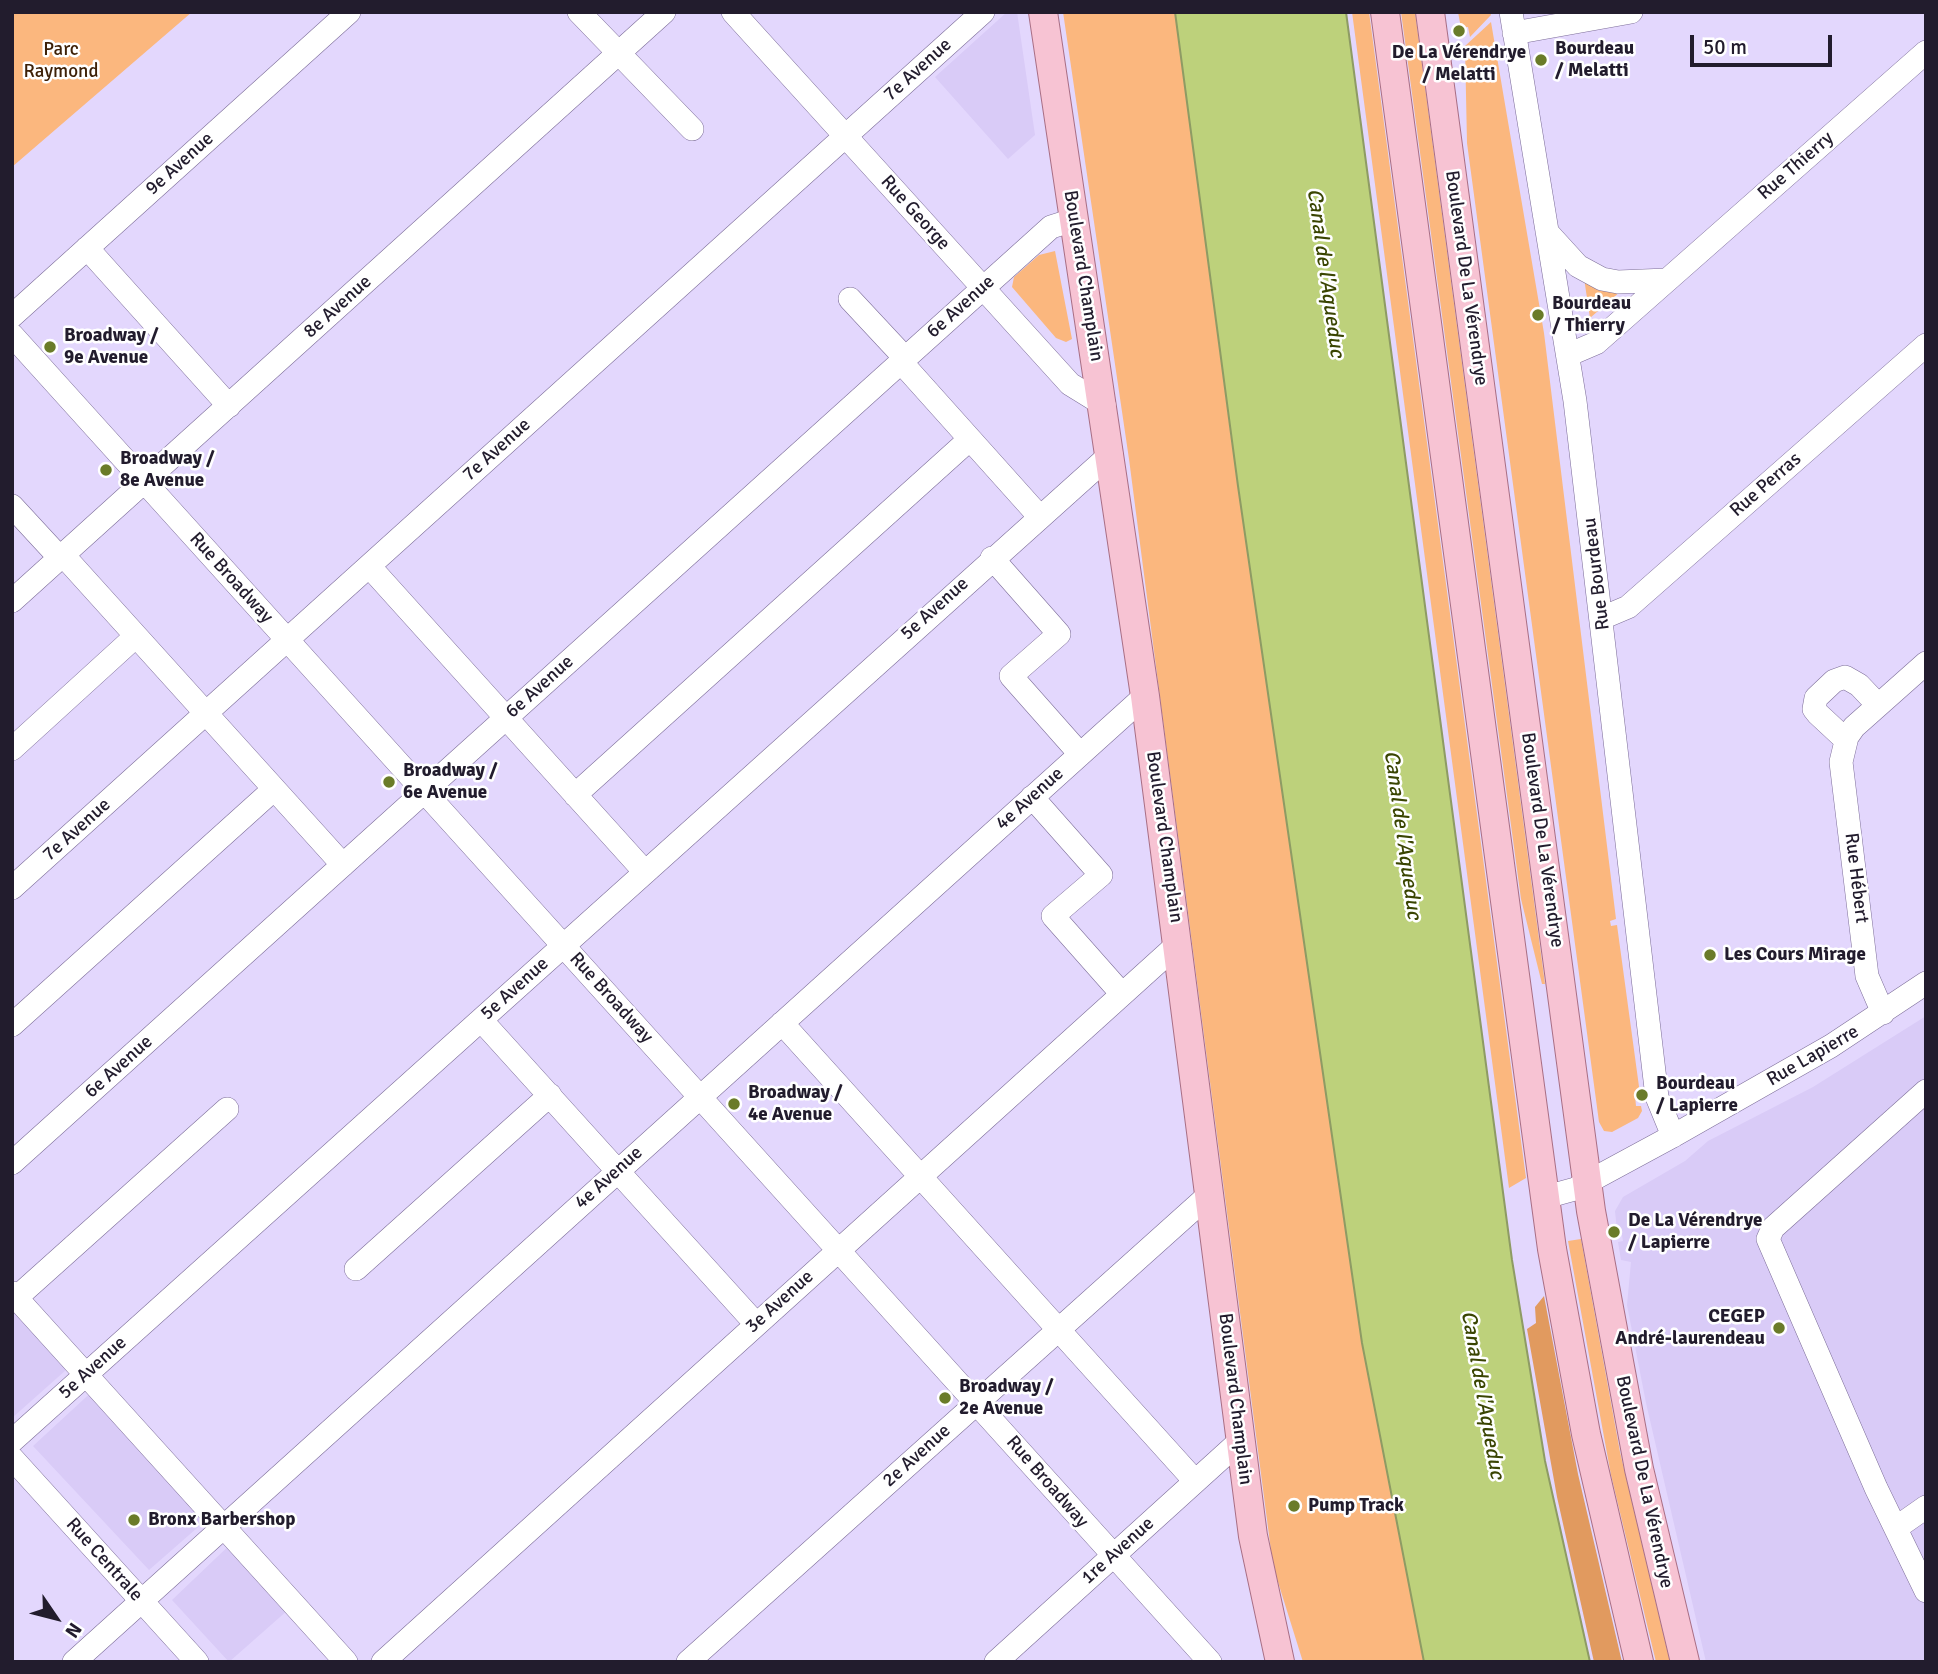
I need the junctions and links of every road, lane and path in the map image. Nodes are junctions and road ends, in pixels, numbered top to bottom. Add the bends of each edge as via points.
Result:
1 (349, 12) edge
2 (579, 12) edge
3 (664, 12) edge
4 (733, 12) edge
5 (983, 12) edge
6 (1043, 12) edge
7 (1385, 12) edge
8 (1430, 12) edge
9 (1631, 12) edge
10 (1513, 23) edge
11 (1926, 52) edge
12 (618, 54) junction
13 (692, 129) dead end
14 (845, 136) junction
15 (1073, 220) junction
16 (1547, 232) junction
17 (87, 248) junction
18 (1667, 280) junction
19 (982, 288) junction
20 (850, 299) dead end
21 (12, 316) edge
22 (12, 335) edge
23 (1926, 345) edge
24 (1568, 355) junction
25 (903, 360) junction
26 (1104, 405) junction
27 (229, 406) junction
28 (970, 439) junction
29 (1111, 454) junction
30 (144, 482) junction
31 (12, 506) edge
32 (1039, 516) junction
33 (61, 556) junction
34 (992, 558) junction
35 (369, 566) junction
36 (12, 601) edge
37 (1602, 618) junction
38 (136, 636) junction
39 (287, 639) junction
40 (1926, 663) edge
41 (1146, 696) junction
42 (1878, 705) junction
43 (206, 713) junction
44 (505, 717) junction
45 (1846, 740) junction
46 (12, 749) edge
47 (1080, 754) junction
48 (273, 790) junction
49 (425, 791) junction
50 (575, 795) junction
51 (1032, 797) junction
52 (343, 865) junction
53 (645, 872) junction
54 (12, 888) edge
55 (1178, 944) junction
56 (564, 945) junction
57 (1926, 983) edge
58 (1122, 994) junction
59 (1884, 1013) junction
60 (481, 1020) junction
61 (782, 1023) junction
62 (12, 1025) edge
63 (1926, 1091) edge
64 (550, 1095) junction
65 (701, 1097) junction
66 (227, 1109) dead end
67 (1673, 1136) junction
68 (12, 1163) edge
69 (617, 1170) junction
70 (922, 1175) junction
71 (1588, 1182) junction
72 (1210, 1194) junction
73 (1546, 1197) junction
74 (839, 1249) junction
75 (356, 1269) dead end
76 (14, 1296) edge
77 (756, 1324) junction
78 (1058, 1329) junction
79 (85, 1375) junction
80 (977, 1403) junction
81 (12, 1441) edge
82 (1240, 1441) junction
83 (12, 1458) edge
84 (1195, 1481) junction
85 (1926, 1507) edge
86 (224, 1527) junction
87 (1896, 1528) junction
88 (1113, 1556) junction
89 (1926, 1591) edge
90 (142, 1601) junction
91 (74, 1662) edge
92 (197, 1662) edge
93 (346, 1662) edge
94 (383, 1662) edge
95 (688, 1662) edge
96 (996, 1662) edge
97 (1210, 1662) edge
98 (1280, 1662) edge
99 (1639, 1662) edge
100 (1685, 1662) edge

1 - 17 street, 9e Avenue
2 - 12 street
3 - 12 street, 8e Avenue
4 - 14 street, Rue George
5 - 14 street, 7e Avenue
6 - 15 main road, Boulevard Champlain
7 - 73 main road
8 - 71 main road, Boulevard De La Vérendrye
9 - 10 street
10 - 16 street, Rue Bourdeau
11 - 18 street, Rue Thierry
12 - 13 street
12 - 27 street, 8e Avenue
14 - 19 street, Rue George
14 - 35 street, 7e Avenue
15 - 19 street, 6e Avenue via 1051,227
15 - 26 main road, Boulevard Champlain
16 - 18 street via 1578,266 1602,279
16 - 24 street, Rue Bourdeau
17 - 21 street, 9e Avenue
17 - 27 street
18 - 24 street, Rue Thierry via 1596,343
19 - 25 street, 6e Avenue
19 - 26 street, Rue George via 1070,384
20 - 25 street
22 - 30 street, Rue Broadway
23 - 37 street, Rue Perras via 1628,607
24 - 37 street, Rue Bourdeau
25 - 28 street
25 - 44 street, 6e Avenue
26 - 29 main road, Boulevard Champlain
27 - 30 street, 8e Avenue
28 - 32 street
28 - 50 street
29 - 32 street, 5e Avenue
29 - 41 main road, Boulevard Champlain
30 - 33 street, 8e Avenue
30 - 39 street, Rue Broadway
31 - 33 street
32 - 34 street, 5e Avenue
33 - 36 street, 8e Avenue
33 - 38 street
34 - 47 street via 1059,634 1011,676
34 - 53 street, 5e Avenue
35 - 39 street, 7e Avenue
35 - 44 street
37 - 67 street, Rue Bourdeau via 1657,1097
38 - 43 street
38 - 46 street
39 - 43 street, 7e Avenue
39 - 49 street, Rue Broadway
40 - 42 street
41 - 47 street, 4e Avenue
41 - 55 main road, Boulevard Champlain
42 - 45 street
42 - 45 street via 1860,685 1845,677 1833,681 1816,698 1814,709
43 - 48 street
43 - 54 street, 7e Avenue
44 - 49 street, 6e Avenue
44 - 50 street
45 - 59 street, Rue Hébert via 1841,762 1867,976
47 - 51 street, 4e Avenue
48 - 52 street
48 - 62 street
49 - 52 street, 6e Avenue
49 - 56 street, Rue Broadway
50 - 53 street
51 - 58 street via 1101,875 1053,916
51 - 61 street, 4e Avenue
52 - 68 street, 6e Avenue
53 - 56 street, 5e Avenue
55 - 58 street, 3e Avenue
55 - 72 main road, Boulevard Champlain
56 - 60 street, 5e Avenue
56 - 65 street, Rue Broadway
57 - 59 street, Rue Lapierre
58 - 70 street, 3e Avenue
59 - 67 street, Rue Lapierre
60 - 64 street
60 - 79 street, 5e Avenue
61 - 65 street, 4e Avenue
61 - 70 street
63 - 87 street via 1773,1228 1768,1239
64 - 69 street
64 - 75 street
65 - 69 street, 4e Avenue
65 - 74 street, Rue Broadway
66 - 76 street
67 - 71 street, Rue Lapierre
69 - 77 street
69 - 86 street, 4e Avenue
70 - 74 street, 3e Avenue
70 - 78 street
71 - 73 street, Rue Lapierre
71 - 100 main road, Boulevard De La Vérendrye via 1611,1331
72 - 78 street, 2e Avenue
72 - 82 main road, Boulevard Champlain
73 - 99 main road via 1576,1382
74 - 77 street, 3e Avenue
74 - 80 street, Rue Broadway
76 - 79 street
77 - 94 street, 3e Avenue
78 - 80 street, 2e Avenue
78 - 84 street
79 - 81 street, 5e Avenue
79 - 86 street
80 - 88 street, Rue Broadway
80 - 95 street, 2e Avenue
82 - 84 street, 1re Avenue
82 - 98 main road, Boulevard Champlain via 1257,1561
83 - 90 street, Rue Centrale
84 - 88 street, 1re Avenue
85 - 87 street
86 - 90 street, 4e Avenue
86 - 93 street
87 - 89 street
88 - 96 street, 1re Avenue
88 - 97 street, Rue Broadway
90 - 91 street, 4e Avenue
90 - 92 street, Rue Centrale

